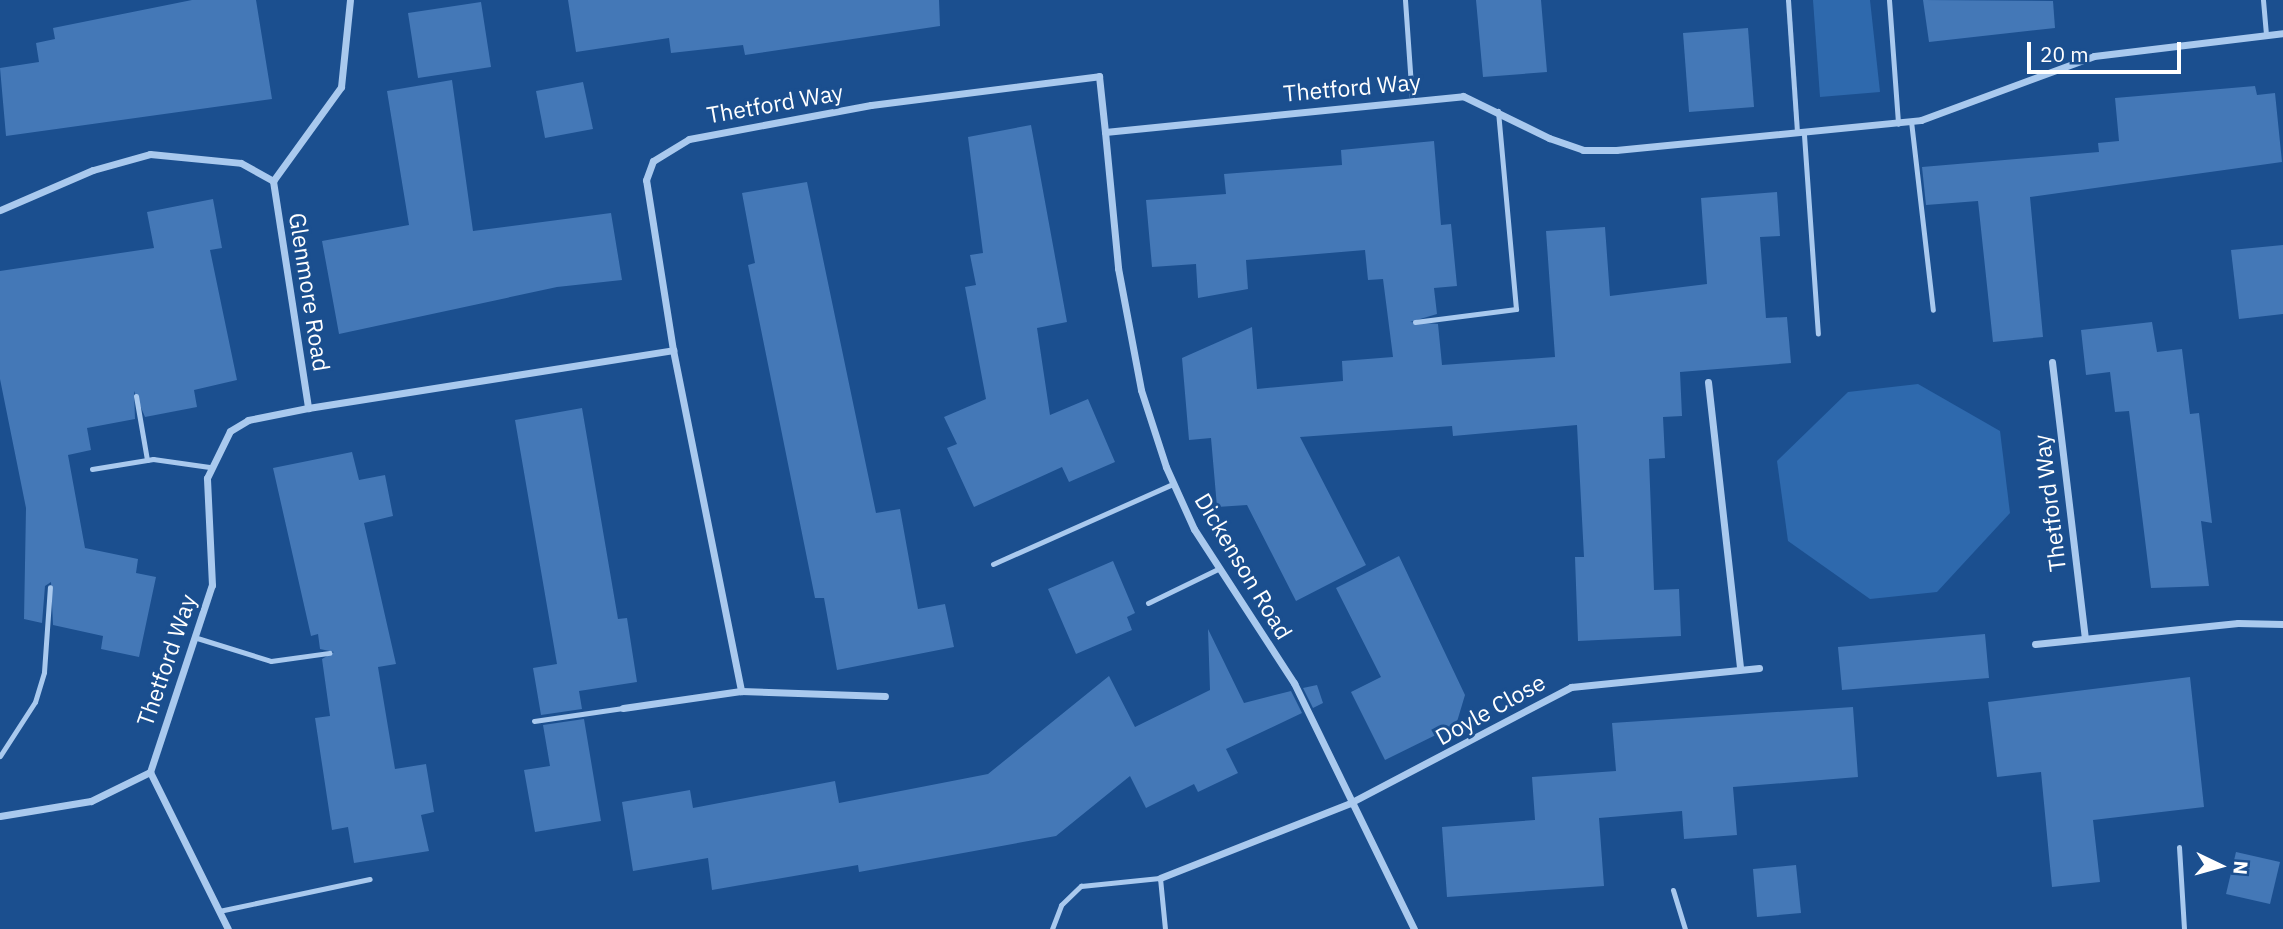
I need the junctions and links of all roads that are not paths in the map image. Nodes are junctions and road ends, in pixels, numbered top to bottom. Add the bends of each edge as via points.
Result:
1 (350, 0) edge
2 (1405, 0) edge
3 (1788, 0) edge
4 (1889, 0) edge
5 (2263, 0) edge
6 (2283, 33) edge
7 (2266, 34) junction
8 (1412, 101) junction
9 (1498, 111) junction
10 (1911, 121) junction
11 (1898, 124) junction
12 (1104, 131) junction
13 (1801, 135) junction
14 (273, 181) junction
15 (0, 210) edge
16 (1933, 310) dead end
17 (1415, 322) dead end
18 (1818, 334) dead end
19 (673, 350) junction
20 (2052, 362) dead end
21 (1708, 382) dead end
22 (135, 396) dead end
23 (308, 408) junction
24 (147, 460) junction
25 (209, 467) junction
26 (92, 469) dead end
27 (1173, 484) junction
28 (993, 564) dead end
29 (1220, 569) junction
30 (50, 587) dead end
31 (1147, 603) dead end
32 (2283, 624) edge
33 (197, 638) junction
34 (2085, 638) junction
35 (2035, 643) dead end
36 (329, 653) dead end
37 (1759, 668) dead end
38 (1740, 669) junction
39 (741, 691) junction
40 (885, 696) dead end
41 (623, 708) joint
42 (534, 721) dead end
43 (1, 752) edge
44 (150, 772) junction
45 (1350, 803) junction
46 (0, 816) edge
47 (2179, 847) dead end
48 (1160, 878) junction
49 (370, 879) dead end
50 (1673, 890) dead end
51 (219, 911) junction
52 (228, 929) edge
53 (1052, 929) edge
54 (1165, 929) edge
55 (1414, 929) edge
56 (1685, 929) edge
57 (2184, 929) edge

1 - 14 street via 341,87
2 - 8 lane
3 - 13 lane
4 - 11 lane
5 - 7 lane
6 - 7 street, Thetford Way
7 - 10 street, Thetford Way via 2094,56
8 - 9 street, Thetford Way via 1463,96
8 - 12 street, Thetford Way
9 - 13 street, Thetford Way via 1583,150
9 - 17 lane via 1516,309
10 - 11 street, Thetford Way
10 - 16 lane
11 - 13 street, Thetford Way
12 - 19 street, Thetford Way via 1099,76 871,105 669,146 653,161 646,180
12 - 27 street, Dickenson Road via 1118,268 1141,390
13 - 18 lane
14 - 15 street via 241,163 150,154 93,170
14 - 23 street, Glenmore Road
19 - 23 street
19 - 39 street, Thetford Way
20 - 34 street, Thetford Way
21 - 38 street
22 - 24 lane
23 - 25 street via 248,420 230,431
24 - 25 lane
24 - 26 lane
25 - 33 street, Thetford Way via 215,553
27 - 28 lane
27 - 29 street, Dickenson Road
29 - 31 lane
29 - 45 street, Dickenson Road via 1294,683
30 - 43 lane via 44,672 35,702
32 - 34 street
33 - 36 lane via 271,661
33 - 44 street, Thetford Way
34 - 35 street
37 - 38 street, Doyle Close
38 - 45 street, Doyle Close via 1571,687
39 - 40 street
39 - 41 street
41 - 42 lane
44 - 46 street via 91,801
44 - 51 street
45 - 48 street
45 - 55 street, Dickenson Road
47 - 57 lane
48 - 53 lane via 1081,886 1061,905
48 - 54 lane
49 - 51 lane
50 - 56 lane
51 - 52 street

